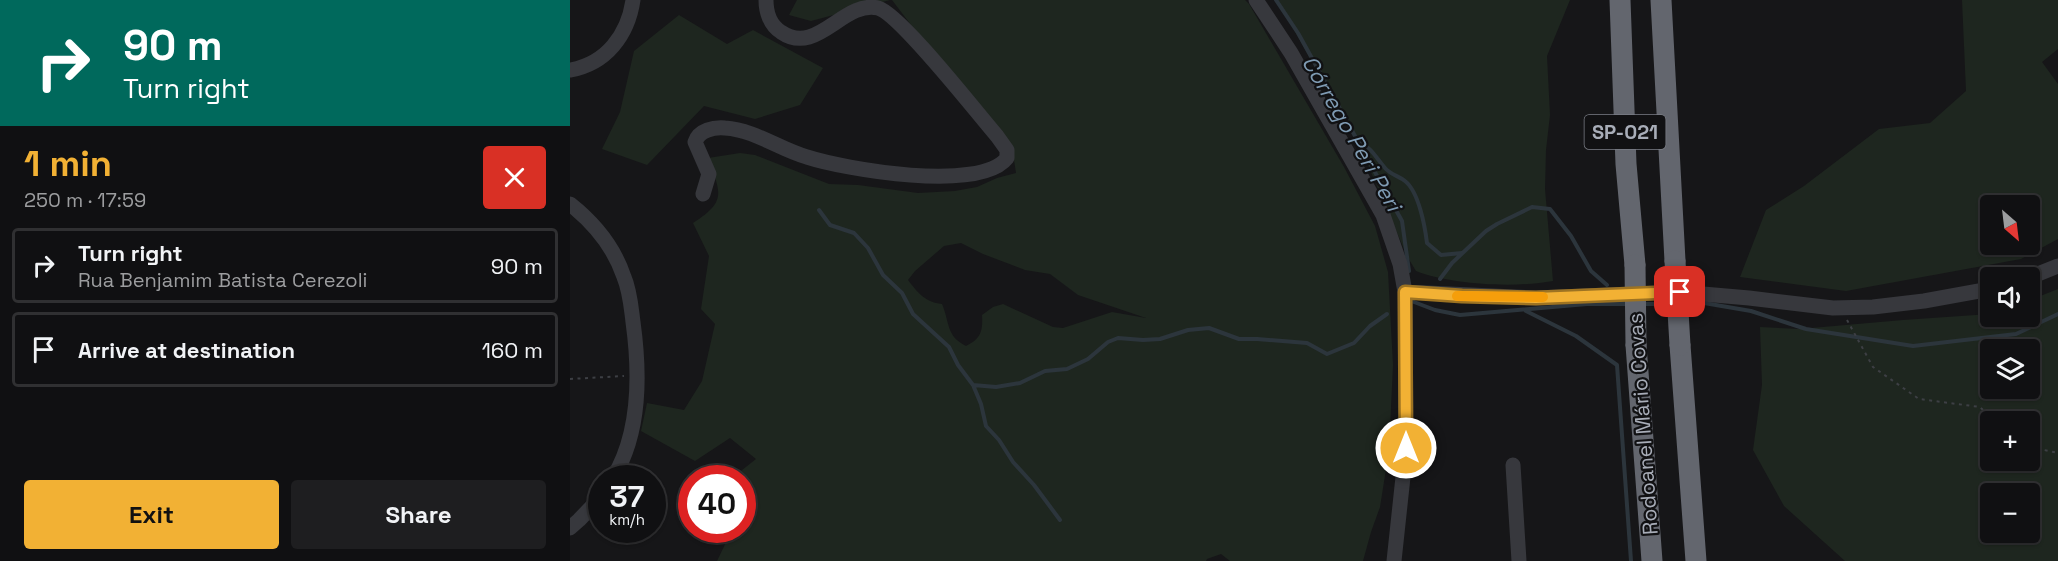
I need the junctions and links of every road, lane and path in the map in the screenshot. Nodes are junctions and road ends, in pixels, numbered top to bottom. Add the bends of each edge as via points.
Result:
1 (633, 0) edge
2 (766, 0) edge
3 (1256, 0) edge
4 (1620, 0) edge
5 (1661, 0) edge
6 (570, 70) edge
7 (703, 194) dead end
8 (570, 204) edge
9 (2058, 267) edge
10 (2040, 274) edge
11 (1980, 291) edge
12 (1405, 292) junction
13 (1841, 308) junction
14 (638, 376) junction
15 (570, 379) edge
16 (1984, 411) edge
17 (2040, 449) edge
18 (2058, 453) edge
19 (619, 465) edge
20 (1513, 465) dead end
21 (588, 511) edge
22 (570, 528) edge
23 (1394, 561) edge
24 (1519, 561) edge
25 (1652, 561) edge
26 (1696, 561) edge

1 - 6 street via 627,25 613,47 593,64
2 - 7 street via 771,22 789,37 798,39 817,34 859,10 881,9 918,42 997,136 1006,150 1006,158 975,175 915,176 806,157 743,131 715,127 700,133 694,142 709,174
3 - 12 street via 1291,53 1383,214
4 - 25 highway, Rodoanel Mário Covas / SP-021, bridge via 1636,345
5 - 26 highway, Rodoanel Mário Covas / SP-021, bridge
8 - 14 street via 602,234 624,275
9 - 10 street
11 - 13 street
12 - 13 street via 1536,298 1680,292
12 - 23 street via 1406,448
13 - 16 path via 1873,368 1919,399 1980,407
14 - 15 path
14 - 19 street via 630,433
17 - 18 path
20 - 24 street
21 - 22 street

